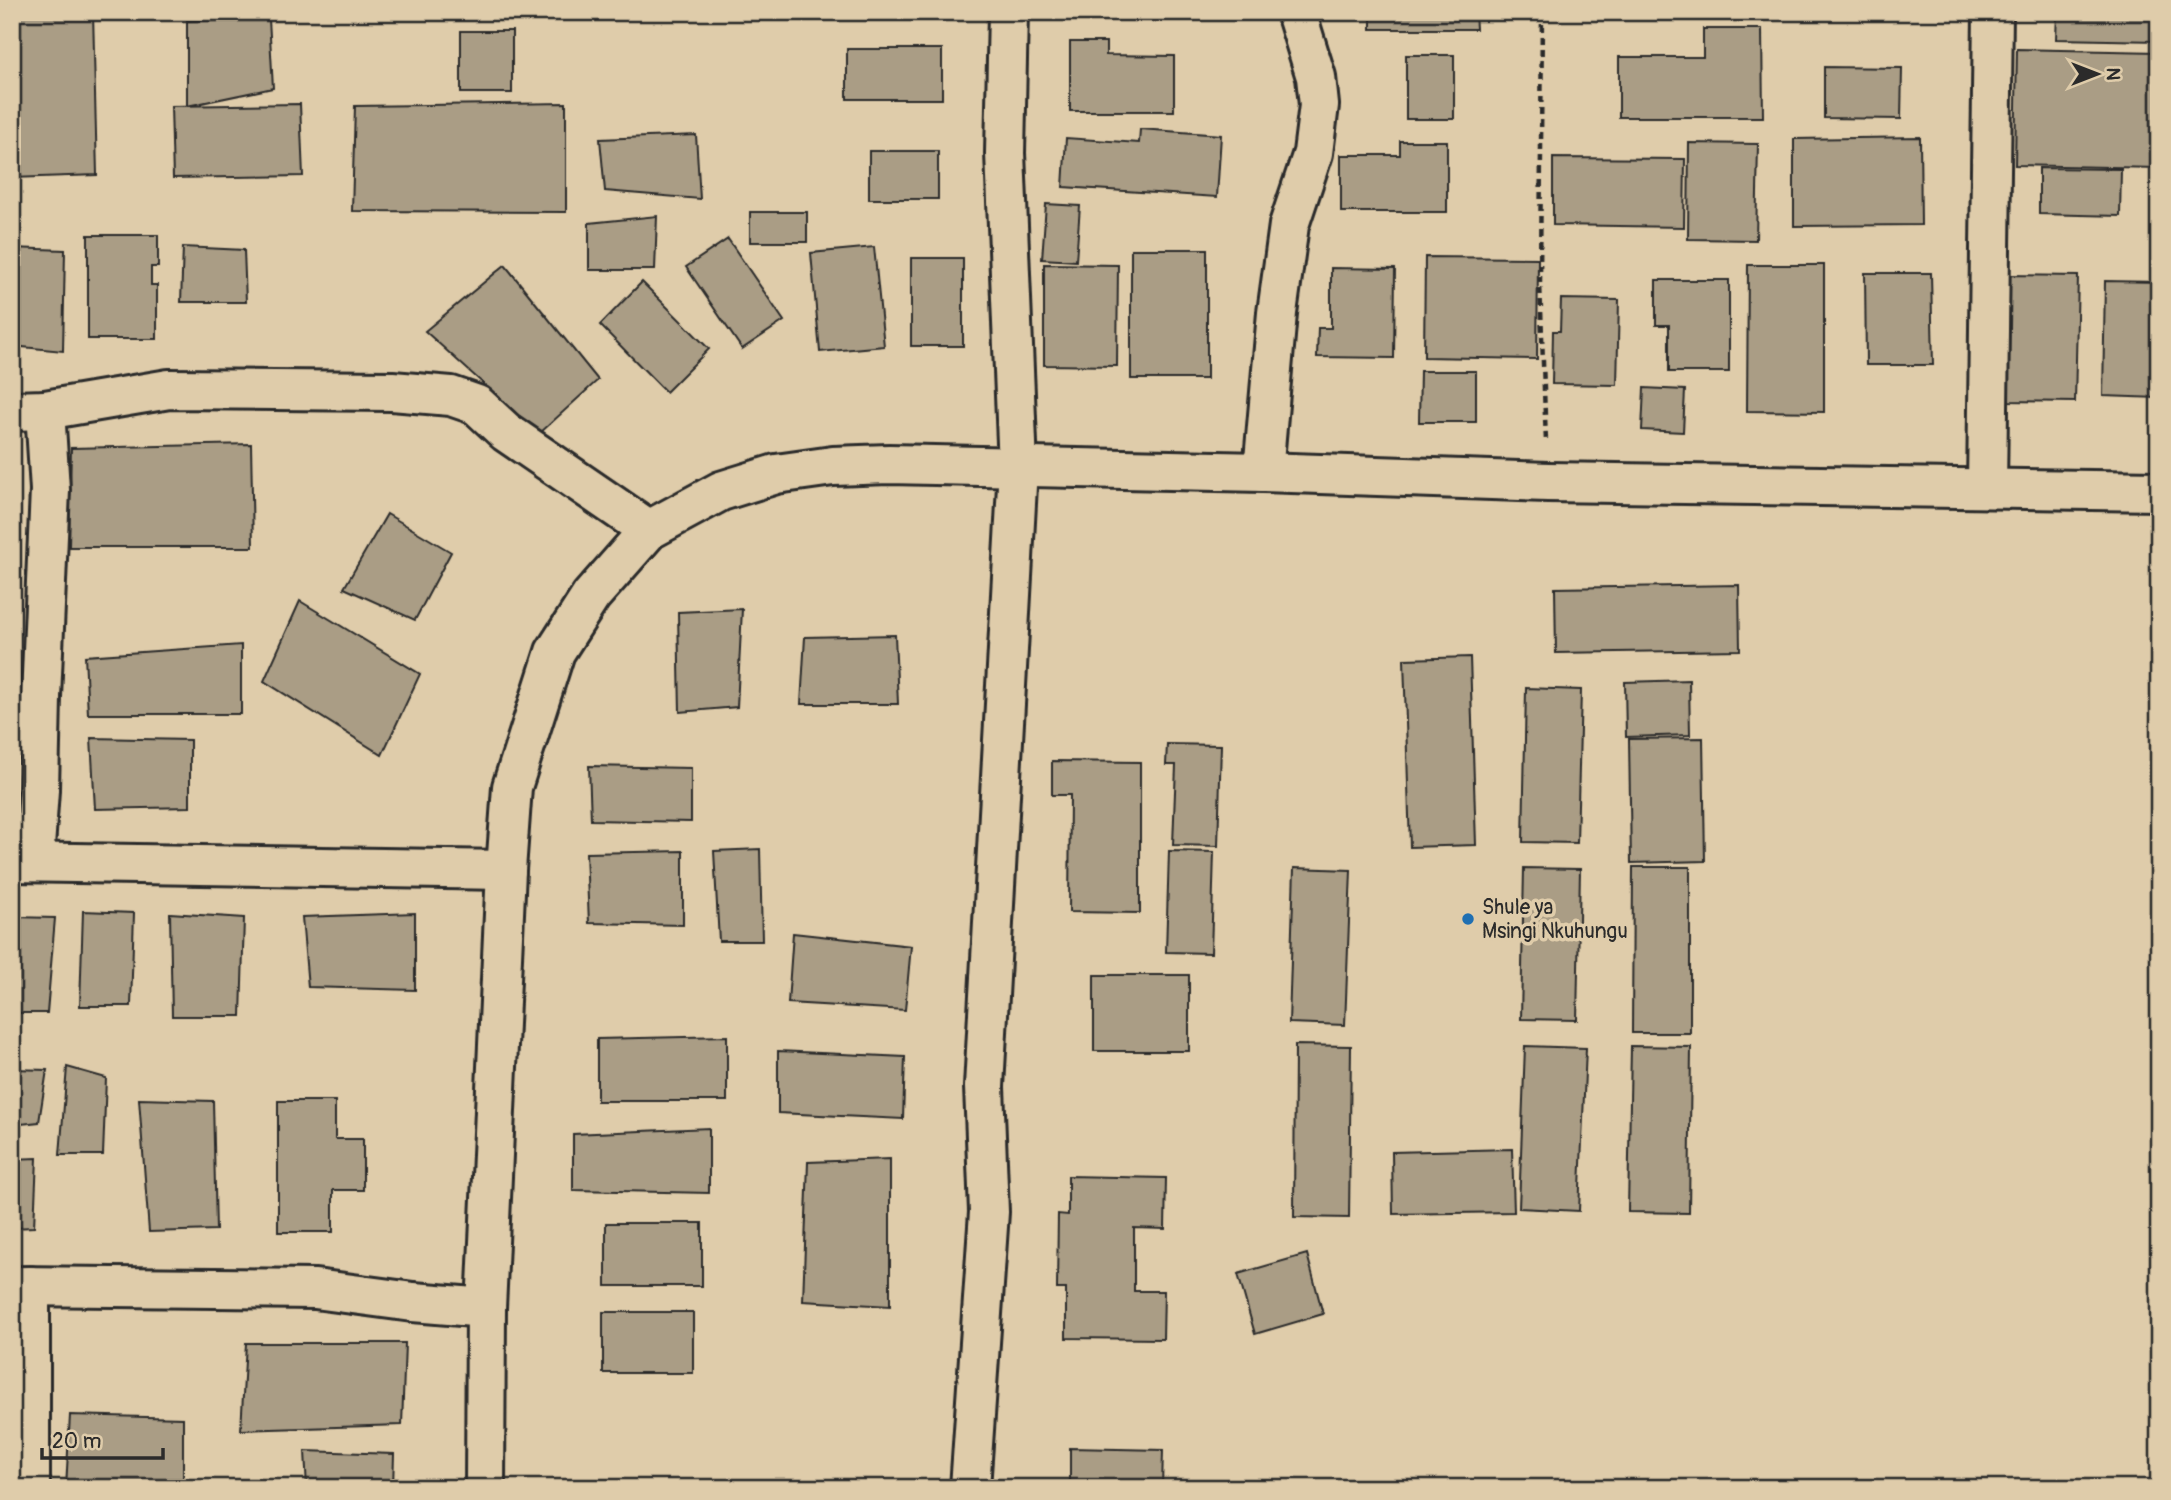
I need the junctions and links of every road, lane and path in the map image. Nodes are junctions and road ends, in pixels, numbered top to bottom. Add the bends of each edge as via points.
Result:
1 (1008, 12) edge
2 (1296, 12) edge
3 (1542, 12) edge
4 (1993, 12) edge
5 (29, 411) edge
6 (1018, 467) junction
7 (1263, 472) junction
8 (1548, 482) junction
9 (1987, 488) junction
10 (2159, 491) edge
11 (649, 530) junction
12 (23, 861) edge
13 (506, 870) junction
14 (21, 1286) edge
15 (486, 1308) junction
16 (30, 1488) edge
17 (485, 1488) edge
18 (970, 1488) edge

1 - 6 street via 1005,153
2 - 7 street via 1316,78 1319,105 1312,153 1289,225
3 - 8 path via 1539,283
4 - 9 street
5 - 11 street via 169,389 391,391 451,396 477,405 506,432
5 - 12 street via 50,490 40,790
6 - 7 street
6 - 11 street via 889,464 776,474 721,491
6 - 18 street via 984,1087 989,1212
7 - 8 street
8 - 9 street
9 - 10 street
11 - 13 street via 591,596 555,652 512,787
12 - 13 street
13 - 15 street
14 - 15 street via 315,1289
14 - 16 street
15 - 17 street

